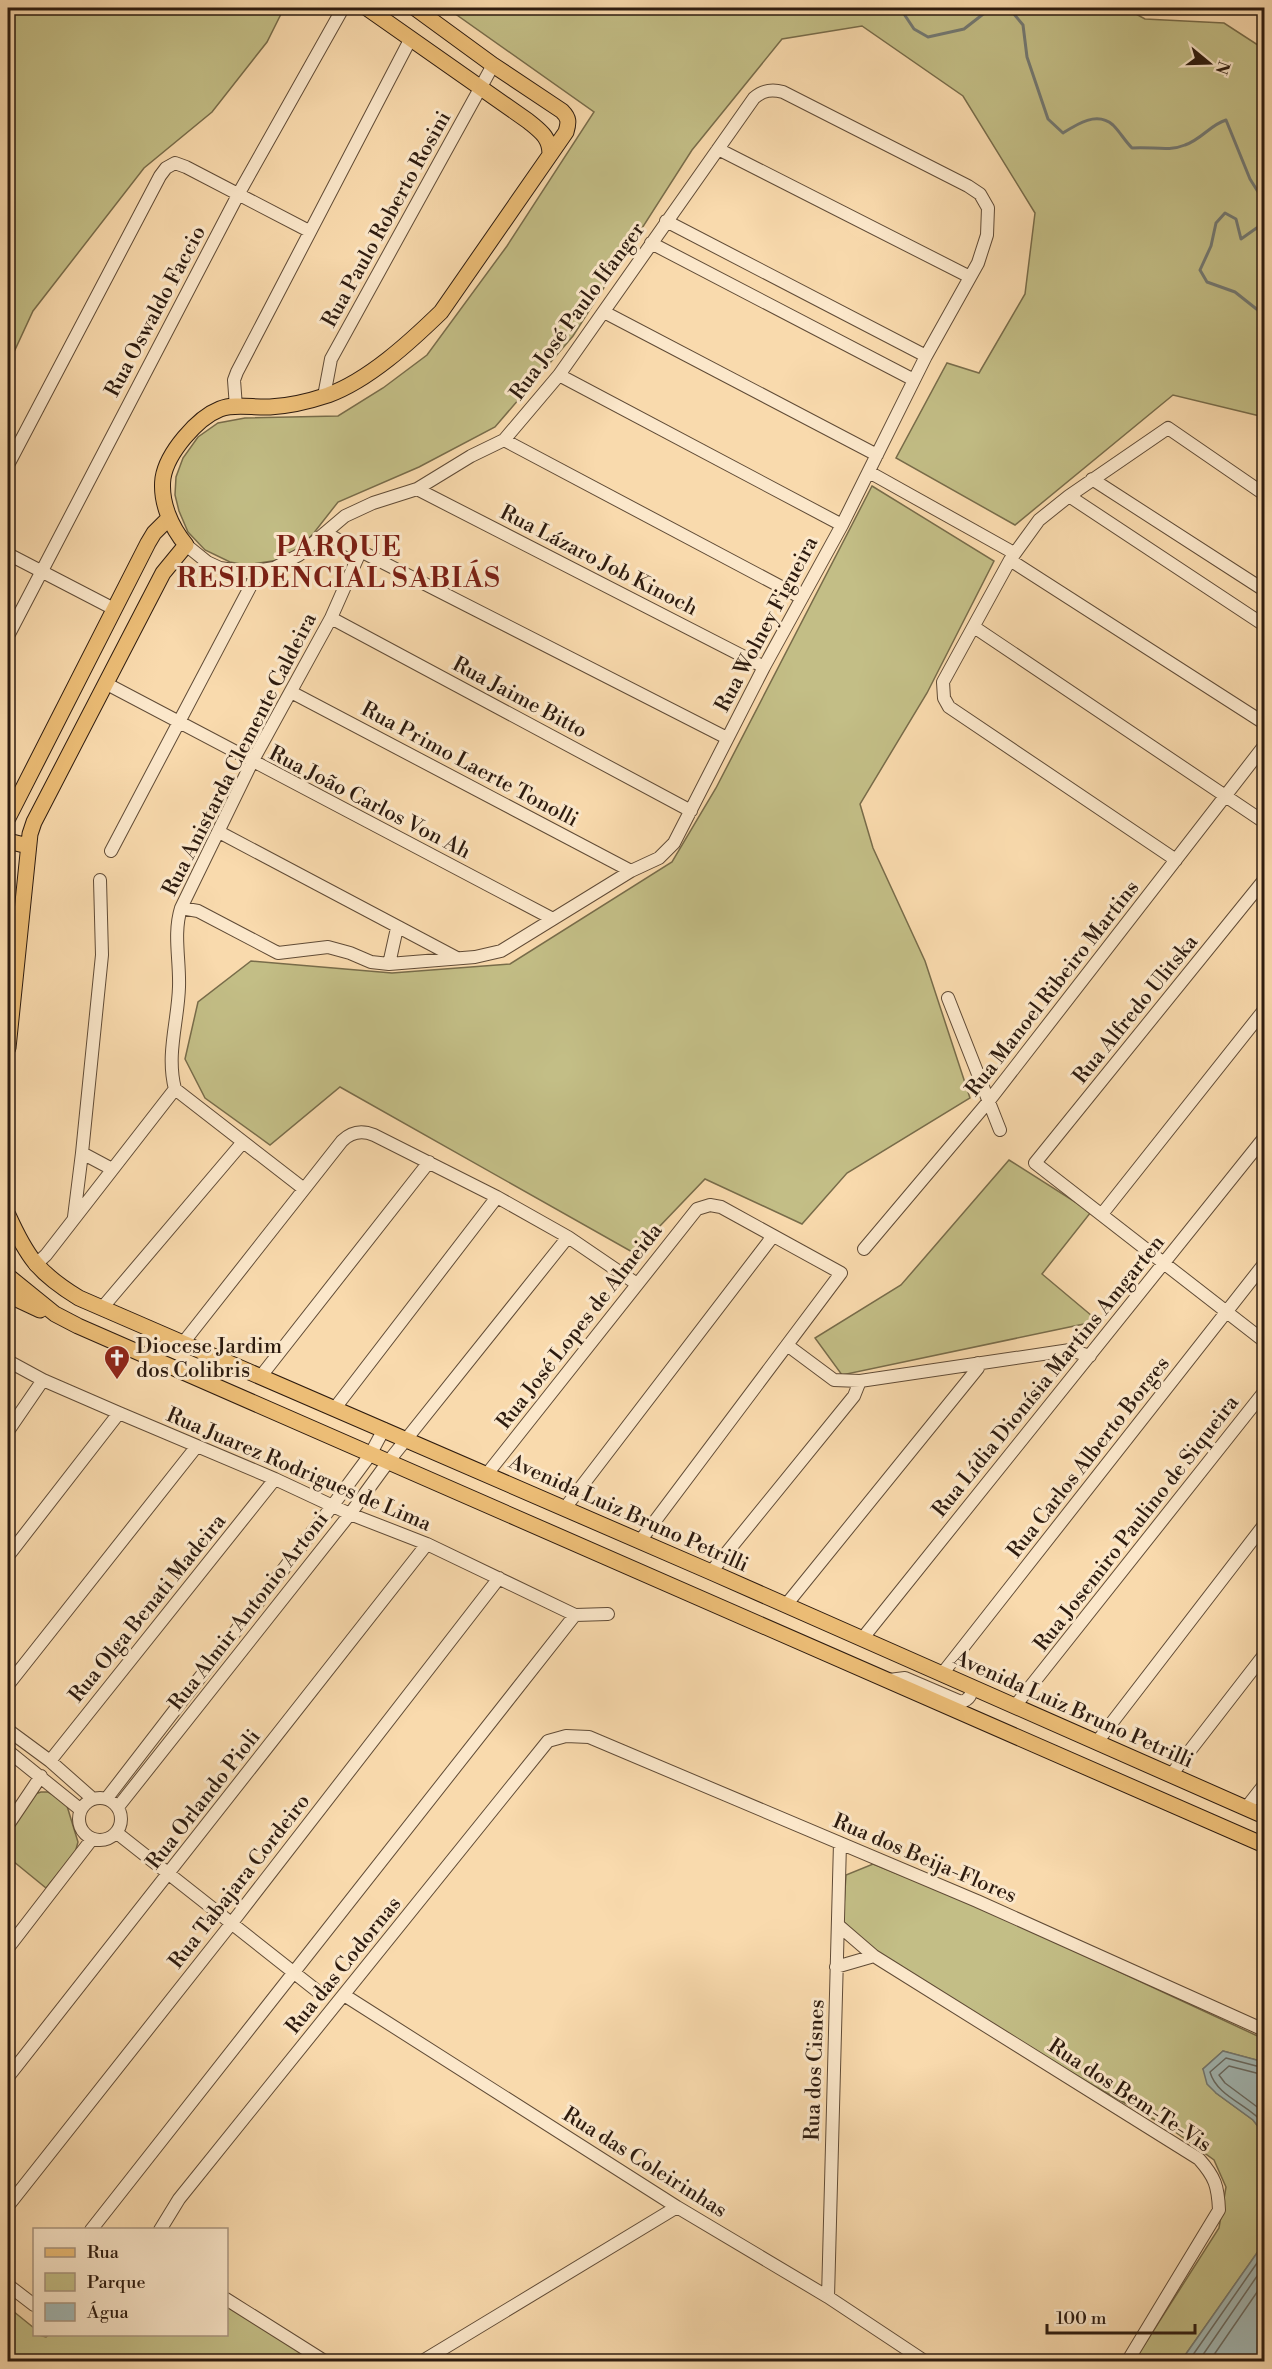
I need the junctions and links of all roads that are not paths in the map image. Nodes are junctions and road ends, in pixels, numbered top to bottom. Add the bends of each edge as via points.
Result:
1 (343, 8) edge
2 (367, 8) edge
3 (415, 8) edge
4 (411, 38) junction
5 (493, 65) junction
6 (479, 87) junction
7 (553, 104) junction
8 (529, 122) junction
9 (718, 149) junction
10 (550, 154) junction
11 (239, 193) junction
12 (983, 198) joint
13 (666, 221) junction
14 (309, 231) junction
15 (651, 243) junction
16 (970, 277) junction
17 (604, 312) junction
18 (926, 356) junction
19 (559, 375) junction
20 (914, 380) junction
21 (324, 396) junction
22 (236, 407) junction
23 (504, 440) junction
24 (877, 455) junction
25 (8, 465) edge
26 (869, 472) junction
27 (1092, 479) junction
28 (417, 489) junction
29 (1264, 494) edge
30 (1069, 496) junction
31 (169, 518) junction
32 (842, 525) junction
33 (325, 533) junction
34 (186, 545) junction
35 (361, 550) junction
36 (8, 554) edge
37 (1012, 556) junction
38 (41, 572) junction
39 (258, 572) junction
40 (1264, 590) edge
41 (802, 597) junction
42 (114, 609) junction
43 (331, 618) junction
44 (139, 621) junction
45 (1264, 625) edge
46 (974, 627) junction
47 (8, 636) edge
48 (764, 667) junction
49 (80, 676) junction
50 (105, 688) junction
51 (291, 692) junction
52 (1264, 723) edge
53 (179, 724) junction
54 (727, 738) junction
55 (1264, 746) edge
56 (252, 762) junction
57 (1226, 796) junction
58 (691, 811) junction
59 (8, 818) edge
60 (1264, 822) edge
61 (219, 832) junction
62 (8, 841) edge
63 (28, 846) junction
64 (111, 851) dead end
65 (1176, 860) junction
66 (632, 871) junction
67 (100, 880) dead end
68 (1264, 880) edge
69 (181, 908) junction
70 (553, 919) junction
71 (397, 927) junction
72 (456, 958) junction
73 (389, 964) junction
74 (948, 998) dead end
75 (1264, 1010) edge
76 (8, 1048) edge
77 (175, 1089) junction
78 (988, 1102) junction
79 (1000, 1130) dead end
80 (1264, 1138) edge
81 (243, 1142) junction
82 (82, 1153) junction
83 (429, 1162) junction
84 (112, 1169) junction
85 (304, 1189) junction
86 (497, 1197) junction
87 (1101, 1214) junction
88 (8, 1215) edge
89 (73, 1220) junction
90 (773, 1236) junction
91 (568, 1237) junction
92 (864, 1249) dead end
93 (1164, 1263) junction
94 (1264, 1264) edge
95 (35, 1265) junction
96 (8, 1276) edge
97 (637, 1284) junction
98 (8, 1295) edge
99 (102, 1308) junction
100 (1227, 1312) junction
101 (55, 1314) junction
102 (1264, 1341) edge
103 (183, 1343) junction
104 (787, 1345) junction
105 (1090, 1356) junction
106 (216, 1357) junction
107 (8, 1361) edge
108 (978, 1363) junction
109 (261, 1376) junction
110 (43, 1380) junction
111 (203, 1381) junction
112 (860, 1381) junction
113 (1264, 1392) edge
114 (335, 1408) junction
115 (119, 1413) junction
116 (384, 1429) junction
117 (8, 1431) edge
118 (408, 1439) junction
119 (197, 1446) junction
120 (369, 1455) junction
121 (388, 1462) junction
122 (487, 1474) junction
123 (275, 1479) junction
124 (333, 1505) junction
125 (565, 1508) junction
126 (350, 1514) junction
127 (1264, 1525) edge
128 (640, 1541) junction
129 (427, 1544) junction
130 (8, 1556) edge
131 (711, 1572) junction
132 (500, 1578) junction
133 (786, 1605) junction
134 (608, 1614) dead end
135 (575, 1615) junction
136 (862, 1639) junction
137 (1264, 1655) edge
138 (942, 1674) junction
139 (890, 1680) junction
140 (8, 1685) edge
141 (970, 1686) junction
142 (992, 1696) junction
143 (1015, 1706) junction
144 (982, 1720) junction
145 (8, 1730) edge
146 (566, 1736) joint
147 (1097, 1742) junction
148 (8, 1751) edge
149 (50, 1761) junction
150 (1171, 1775) junction
151 (40, 1776) junction
152 (1264, 1785) edge
153 (107, 1798) junction
154 (93, 1799) junction
155 (118, 1807) junction
156 (1246, 1808) junction
157 (81, 1810) junction
158 (1264, 1816) edge
159 (8, 1825) edge
160 (117, 1833) junction
161 (92, 1839) junction
162 (840, 1843) junction
163 (1264, 1845) edge
164 (168, 1875) junction
165 (231, 1924) junction
166 (838, 1925) junction
167 (8, 1948) edge
168 (874, 1956) junction
169 (836, 1968) junction
170 (292, 1973) junction
171 (321, 1994) dead end
172 (344, 1995) junction
173 (1264, 2030) edge
174 (8, 2077) edge
175 (8, 2206) edge
176 (677, 2206) junction
177 (92, 2228) edge
178 (161, 2228) edge
179 (8, 2285) edge
180 (828, 2298) junction
181 (228, 2301) edge
182 (33, 2302) edge
183 (326, 2361) edge
184 (421, 2361) edge
185 (926, 2361) edge
186 (1127, 2361) edge

1 - 11 street, Rua Oswaldo Faccio
2 - 4 main road
3 - 5 main road
4 - 6 main road
4 - 14 street
5 - 6 street, Rua Paulo Roberto Rosini
5 - 7 main road
6 - 8 main road
6 - 21 street, Rua Paulo Roberto Rosini via 332,359
7 - 8 main road via 561,118 558,125
7 - 10 main road via 568,117 566,132
8 - 10 main road via 546,137
9 - 12 street, Rua José Paulo Ifanger via 754,98 768,90 783,92 968,186
9 - 13 street, Rua José Paulo Ifanger
9 - 16 street
10 - 21 main road via 441,312 386,360
11 - 14 street
11 - 25 street via 175,163 166,168
11 - 38 street, Rua Oswaldo Faccio
12 - 16 street, Rua Wolney Figueira via 989,217 987,235
13 - 15 street, Rua José Paulo Ifanger
13 - 18 street
14 - 22 street via 237,372
15 - 17 street, Rua José Paulo Ifanger
15 - 20 street
16 - 18 street, Rua Wolney Figueira
17 - 19 street, Rua José Paulo Ifanger
17 - 24 street
18 - 20 street, Rua Wolney Figueira
19 - 23 street, Rua José Paulo Ifanger
19 - 32 street
20 - 24 street, Rua Wolney Figueira
21 - 22 main road via 286,405
22 - 31 main road via 220,409 200,420 178,447 163,476
23 - 28 street, Rua José Paulo Ifanger
23 - 41 street
24 - 26 street, Rua Wolney Figueira
26 - 32 street, Rua Wolney Figueira
26 - 37 street
27 - 29 street via 1168,428
27 - 30 street
27 - 40 street
28 - 33 street, Rua José Paulo Ifanger via 345,516
28 - 48 street, Rua Lázaro Job Kinoch
30 - 37 street via 1039,520
30 - 45 street
31 - 34 main road
31 - 42 main road via 154,533
32 - 41 street, Rua Wolney Figueira
33 - 35 street
33 - 39 street, Rua José Paulo Ifanger via 287,563
34 - 39 street, Rua José Paulo Ifanger via 220,568
34 - 44 main road via 164,573
35 - 43 street, Rua Anistarda Clemente Caldeira
35 - 54 street
36 - 38 street
37 - 46 street
37 - 52 street
38 - 42 street
38 - 47 street, Rua Oswaldo Faccio
39 - 53 street
41 - 48 street, Rua Wolney Figueira
42 - 44 main road
42 - 49 main road
43 - 51 street, Rua Anistarda Clemente Caldeira
43 - 58 street, Rua Jaime Bitto
44 - 50 main road
46 - 57 street
46 - 65 street via 945,676 944,698 949,707
48 - 54 street, Rua Wolney Figueira
49 - 50 main road via 91,687
49 - 59 main road
50 - 53 street, Rua João Carlos Von Ah
50 - 63 main road via 34,822
51 - 56 street, Rua Anistarda Clemente Caldeira
51 - 66 street, Rua Primo Laerte Tonolli
53 - 56 street, Rua João Carlos Von Ah
53 - 64 street
54 - 58 street, Rua Wolney Figueira
55 - 57 street, Rua Manoel Ribeiro Martins
56 - 61 street, Rua Anistarda Clemente Caldeira
56 - 70 street, Rua João Carlos Von Ah
57 - 60 street
57 - 65 street, Rua Manoel Ribeiro Martins
58 - 66 street, Rua Wolney Figueira via 674,843 659,858
61 - 69 street, Rua Anistarda Clemente Caldeira
61 - 71 street
62 - 63 main road
63 - 76 main road
65 - 78 street, Rua Manoel Ribeiro Martins
66 - 70 street, Rua Wolney Figueira
67 - 82 street via 102,955
68 - 87 street, Rua Alfredo Ulitska via 1035,1163
69 - 73 street, Rua Wolney Figueira via 198,911 278,953 328,947
69 - 77 street, Rua Anistarda Clemente Caldeira via 176,925 179,987 170,1069
70 - 72 street, Rua Wolney Figueira via 492,954
71 - 72 street
71 - 73 street
72 - 73 street, Rua Wolney Figueira
74 - 78 street
75 - 87 street
77 - 81 street
77 - 84 street
78 - 79 street
78 - 92 street, Rua Manoel Ribeiro Martins
80 - 93 street, Rua Lídia Dionísia Martins Amgarten
81 - 85 street
81 - 99 street
82 - 84 street
82 - 89 street
83 - 85 street via 370,1133 355,1132 342,1141
83 - 86 street
83 - 109 street
84 - 89 street
85 - 103 street
86 - 91 street
86 - 114 street
87 - 93 street
88 - 95 main road, Avenida Luiz Bruno Petrilli
89 - 95 street
90 - 97 street, Rua José Lopes de Almeida via 721,1207 696,1209
90 - 104 street via 841,1273
90 - 125 street
91 - 97 street
91 - 118 street, Rua Almir Antonio Artoni
93 - 100 street
93 - 105 street, Rua Lídia Dionísia Martins Amgarten
94 - 100 street, Rua Carlos Alberto Borges
95 - 99 main road, Avenida Luiz Bruno Petrilli via 57,1284
96 - 101 main road
97 - 122 street, Rua José Lopes de Almeida
98 - 101 main road
99 - 103 main road, Avenida Luiz Bruno Petrilli
100 - 102 street
100 - 138 street, Rua Carlos Alberto Borges
101 - 111 main road
103 - 106 main road, Avenida Luiz Bruno Petrilli
104 - 112 street via 834,1380
104 - 128 street
105 - 108 street via 1070,1350
105 - 136 street, Rua Lídia Dionísia Martins Amgarten
106 - 109 main road, Avenida Luiz Bruno Petrilli
106 - 111 street
107 - 110 street, Rua Juarez Rodrigues de Lima
108 - 112 street
108 - 133 street via 978,1368
109 - 114 main road, Avenida Luiz Bruno Petrilli
110 - 115 street, Rua Juarez Rodrigues de Lima
110 - 117 street
111 - 120 main road
112 - 131 street via 854,1396
113 - 143 street, Rua Josemiro Paulino de Siqueira
114 - 116 main road, Avenida Luiz Bruno Petrilli
115 - 119 street, Rua Juarez Rodrigues de Lima
115 - 130 street
116 - 118 main road, Avenida Luiz Bruno Petrilli
116 - 120 street, Rua Almir Antonio Artoni
118 - 121 street, Rua Almir Antonio Artoni
118 - 122 main road, Avenida Luiz Bruno Petrilli
119 - 123 street, Rua Juarez Rodrigues de Lima
119 - 140 street
120 - 121 main road
120 - 124 street, Rua Almir Antonio Artoni
121 - 126 street, Rua Almir Antonio Artoni
121 - 139 main road
122 - 125 main road, Avenida Luiz Bruno Petrilli
123 - 124 street, Rua Juarez Rodrigues de Lima
123 - 149 street, Rua Olga Benati Madeira
124 - 126 street, Rua Juarez Rodrigues de Lima
124 - 153 street, Rua Almir Antonio Artoni
125 - 128 main road, Avenida Luiz Bruno Petrilli
126 - 129 street, Rua Juarez Rodrigues de Lima
126 - 155 street, Rua Almir Antonio Artoni
127 - 147 street
128 - 131 main road, Avenida Luiz Bruno Petrilli
129 - 132 street, Rua Juarez Rodrigues de Lima
129 - 164 street, Rua Orlando Pioli
131 - 133 main road, Avenida Luiz Bruno Petrilli
132 - 135 street, Rua Juarez Rodrigues de Lima
132 - 165 street, Rua Tabajara Cordeiro
133 - 136 main road, Avenida Luiz Bruno Petrilli
134 - 135 street
135 - 170 street
136 - 138 main road, Avenida Luiz Bruno Petrilli
137 - 150 street
138 - 141 main road, Avenida Luiz Bruno Petrilli
139 - 141 street via 905,1678 961,1702 971,1695
139 - 144 main road
141 - 142 main road, Avenida Luiz Bruno Petrilli
142 - 143 main road, Avenida Luiz Bruno Petrilli
142 - 144 street via 981,1697 971,1705
143 - 147 main road, Avenida Luiz Bruno Petrilli
144 - 163 main road
145 - 149 street
146 - 162 street, Rua dos Beija-Flores via 589,1737
146 - 172 street, Rua das Codornas via 548,1741
147 - 150 main road, Avenida Luiz Bruno Petrilli
148 - 151 street
149 - 154 street
150 - 156 main road, Avenida Luiz Bruno Petrilli
151 - 157 street
151 - 159 street
152 - 156 street
153 - 154 street
153 - 155 street
154 - 157 street
155 - 160 street via 122,1820
156 - 158 main road, Avenida Luiz Bruno Petrilli
157 - 161 street via 81,1829
160 - 161 street via 105,1840
160 - 164 street
161 - 167 street
162 - 166 street, Rua dos Cisnes
162 - 173 street, Rua dos Beija-Flores
164 - 165 street
164 - 174 street, Rua Orlando Pioli
165 - 170 street
165 - 175 street, Rua Tabajara Cordeiro
166 - 168 street, Rua dos Bem-Te-Vis
166 - 169 street, Rua dos Cisnes
168 - 169 street
168 - 186 street, Rua dos Bem-Te-Vis via 1199,2159 1212,2175 1219,2210
169 - 180 street, Rua dos Cisnes
170 - 171 street
170 - 177 street
172 - 176 street, Rua das Coleirinhas
172 - 178 street, Rua das Codornas via 179,2199
176 - 180 street, Rua das Coleirinhas
176 - 184 street
179 - 182 street
180 - 185 street, Rua das Coleirinhas
181 - 183 street

